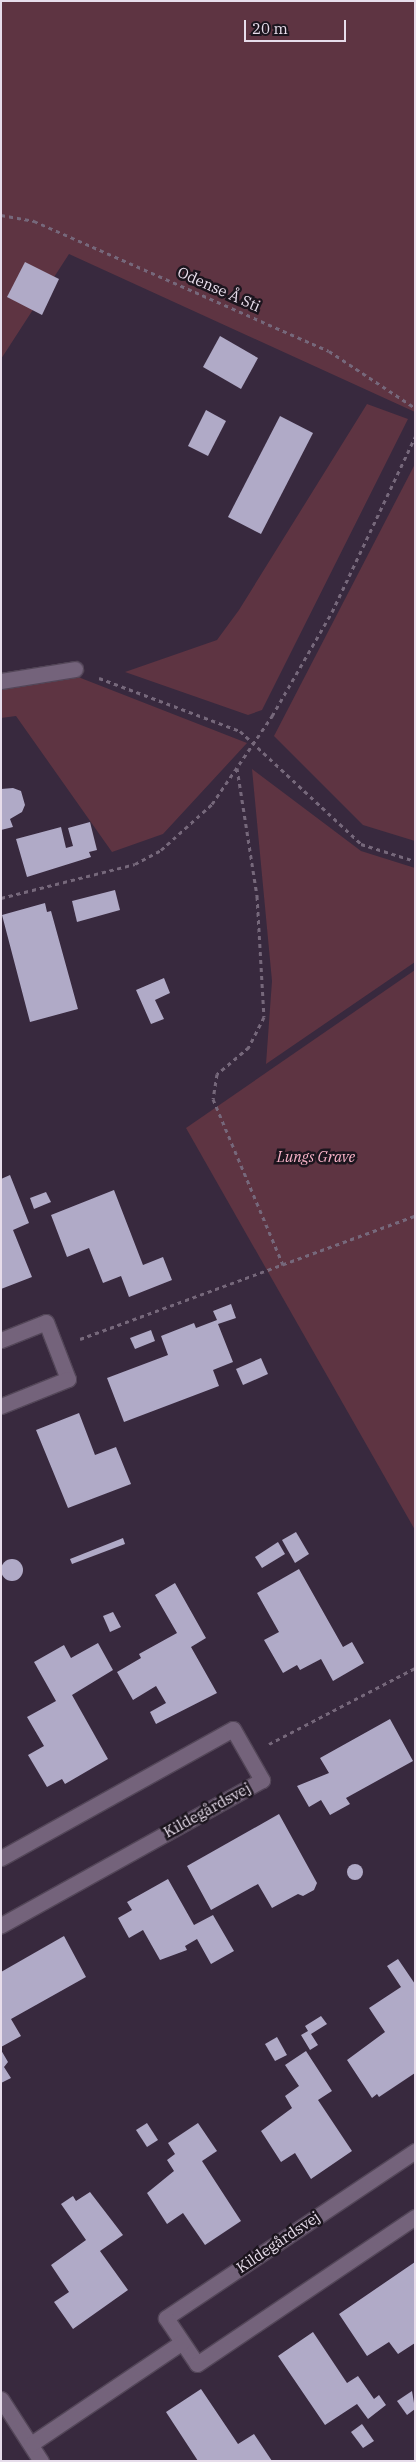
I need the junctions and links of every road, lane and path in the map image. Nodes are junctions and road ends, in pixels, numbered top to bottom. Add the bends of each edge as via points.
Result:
1 (1, 215) edge
2 (415, 408) edge
3 (415, 437) edge
4 (75, 668) joint
5 (1, 681) edge
6 (253, 743) junction
7 (236, 768) junction
8 (415, 860) edge
9 (1, 898) edge
10 (415, 1216) edge
11 (283, 1265) junction
12 (1, 1340) edge
13 (56, 1348) junction
14 (1, 1406) edge
15 (415, 1668) edge
16 (248, 1756) junction
17 (1, 1858) edge
18 (1, 1925) edge
19 (415, 2150) edge
20 (415, 2217) edge
21 (182, 2342) junction
22 (1, 2399) edge
23 (31, 2444) junction
24 (41, 2461) edge

1 - 2 path, Odense Å Sti via 34,222 320,347 401,396
3 - 6 path via 332,612
4 - 5 street
4 - 6 path via 240,732
6 - 7 path
6 - 8 path via 361,844
7 - 9 path via 212,804 161,850 135,864
7 - 11 path via 256,896 264,1017 250,1048 216,1074 213,1099
10 - 11 path
11 - 13 path
12 - 13 street via 46,1322
13 - 14 street via 68,1379
15 - 16 path
16 - 17 street, Kildegårdsvej via 233,1729
16 - 18 street, Kildegårdsvej via 262,1780
19 - 21 street, Kildegårdsvej via 166,2318
20 - 21 street, Kildegårdsvej via 196,2364
21 - 23 street
22 - 23 street
23 - 24 street

